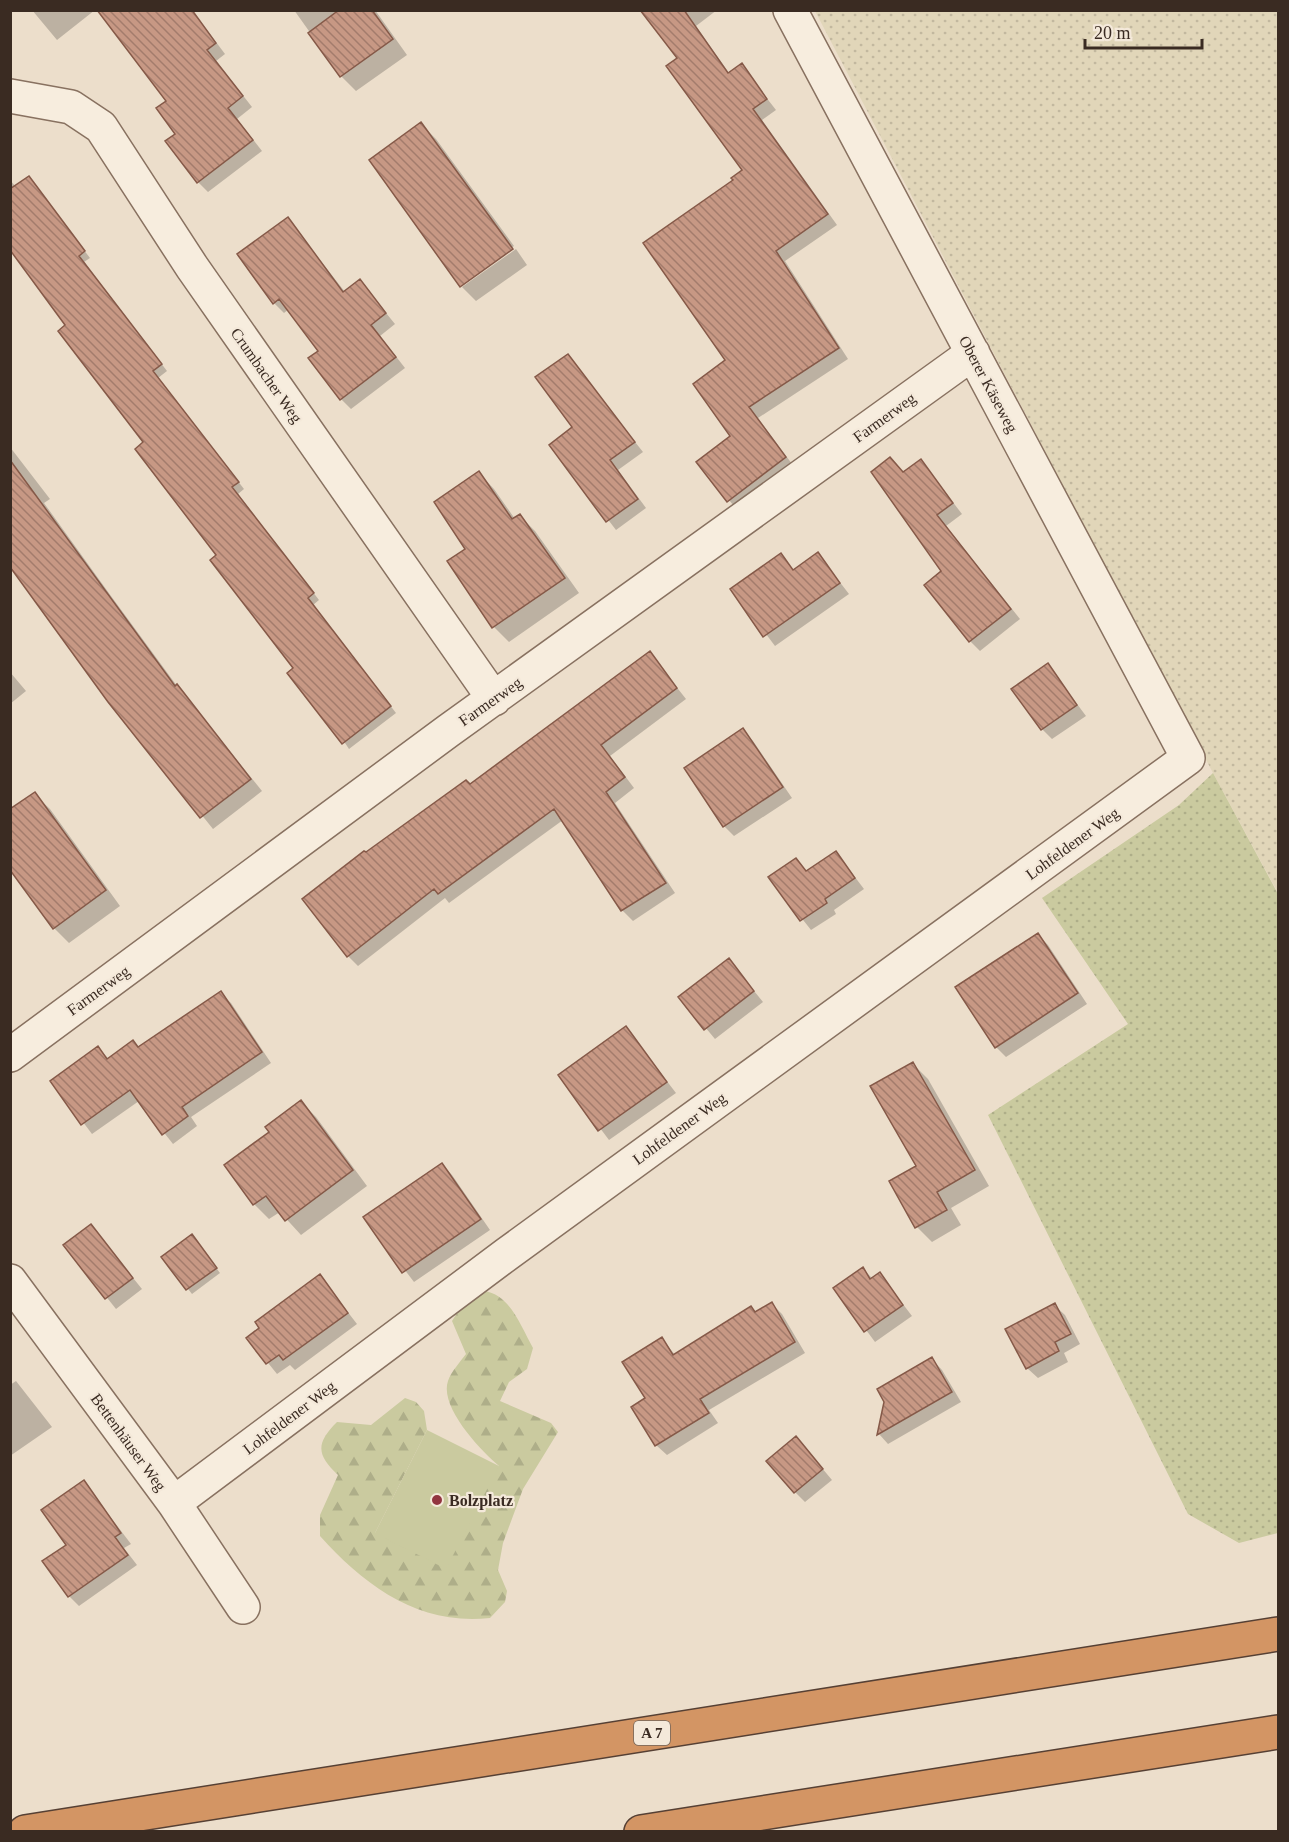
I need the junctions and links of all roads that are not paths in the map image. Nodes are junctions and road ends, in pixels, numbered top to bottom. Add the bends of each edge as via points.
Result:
1 (790, 10) edge
2 (10, 96) edge
3 (973, 353) junction
4 (494, 699) junction
5 (1188, 758) joint
6 (10, 1055) edge
7 (10, 1281) edge
8 (174, 1503) junction
9 (243, 1607) dead end
10 (1278, 1634) edge
11 (1278, 1732) edge
12 (26, 1832) edge
13 (641, 1832) edge

1 - 3 street, Oberer Käseweg
2 - 4 street, Crumbacher Weg via 71,107 101,127 192,267
3 - 4 street, Farmerweg
3 - 5 street, Oberer Käseweg
4 - 6 street, Farmerweg
5 - 8 street, Lohfeldener Weg via 507,1254
7 - 8 street, Bettenhäuser Weg
8 - 9 street, Bettenhäuser Weg
10 - 12 highway, A 7
11 - 13 highway

